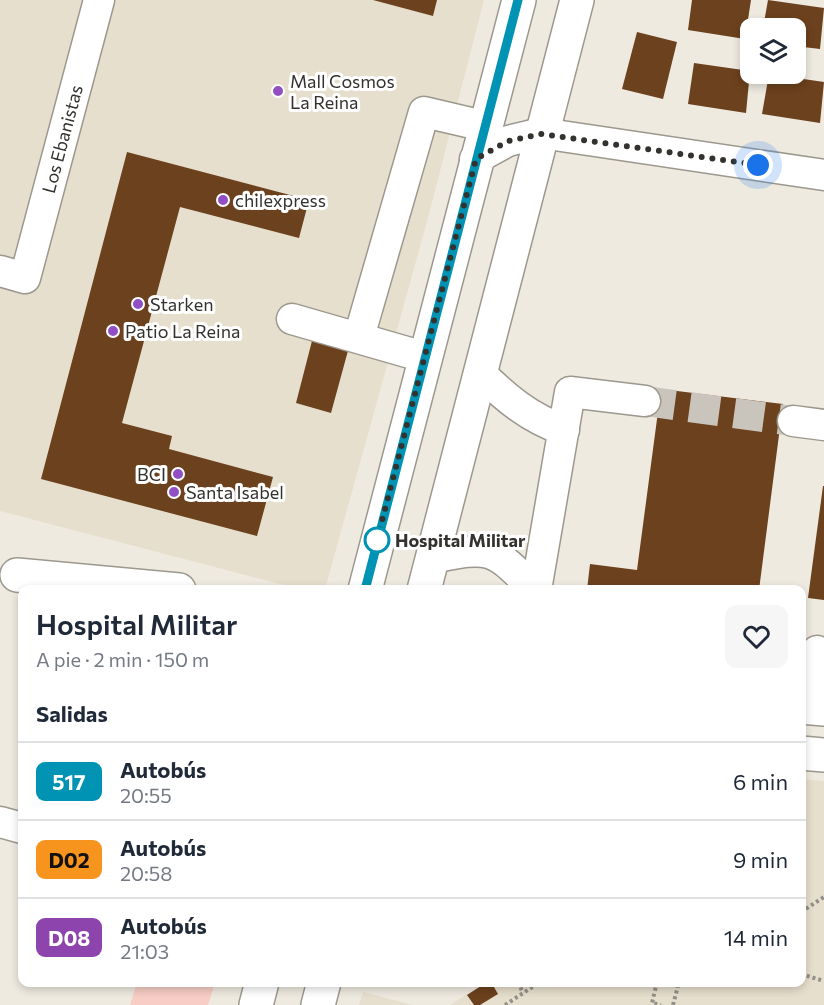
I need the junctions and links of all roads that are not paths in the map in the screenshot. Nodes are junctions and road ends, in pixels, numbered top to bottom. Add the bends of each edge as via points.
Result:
1 (99, 0) edge
2 (519, 0) edge
3 (577, 0) edge
4 (484, 126) junction
5 (541, 134) junction
6 (476, 159) junction
7 (824, 175) edge
8 (13, 274) edge
9 (292, 319) dead end
10 (359, 338) junction
11 (424, 357) junction
12 (480, 373) junction
13 (645, 400) tunnel mouth
14 (793, 421) tunnel mouth
15 (824, 425) edge
16 (564, 430) junction
17 (432, 558) junction
18 (8, 573) edge
19 (40, 585) edge
20 (129, 585) edge
21 (366, 585) edge
22 (425, 585) edge
23 (531, 585) edge
24 (537, 585) edge
25 (814, 651) edge
26 (811, 707) edge
27 (806, 753) edge
28 (824, 755) edge
29 (0, 822) edge
30 (18, 827) edge
31 (261, 987) edge
32 (323, 987) edge
33 (256, 1005) edge
34 (318, 1005) edge

1 - 8 street, Los Ebanistas
2 - 4 main road
3 - 5 main road
4 - 6 main road
4 - 10 street via 424,112
5 - 6 street via 508,141
5 - 7 street
5 - 12 main road
6 - 11 main road
9 - 10 street
10 - 11 street
11 - 21 main road
12 - 16 street via 511,404 540,422
12 - 17 main road
13 - 16 street via 570,392
14 - 15 street
16 - 24 street
17 - 22 main road
17 - 23 street via 476,550 502,557
18 - 19 main road
18 - 20 main road
25 - 26 street
27 - 28 main road
29 - 30 street
31 - 33 main road
32 - 34 main road

